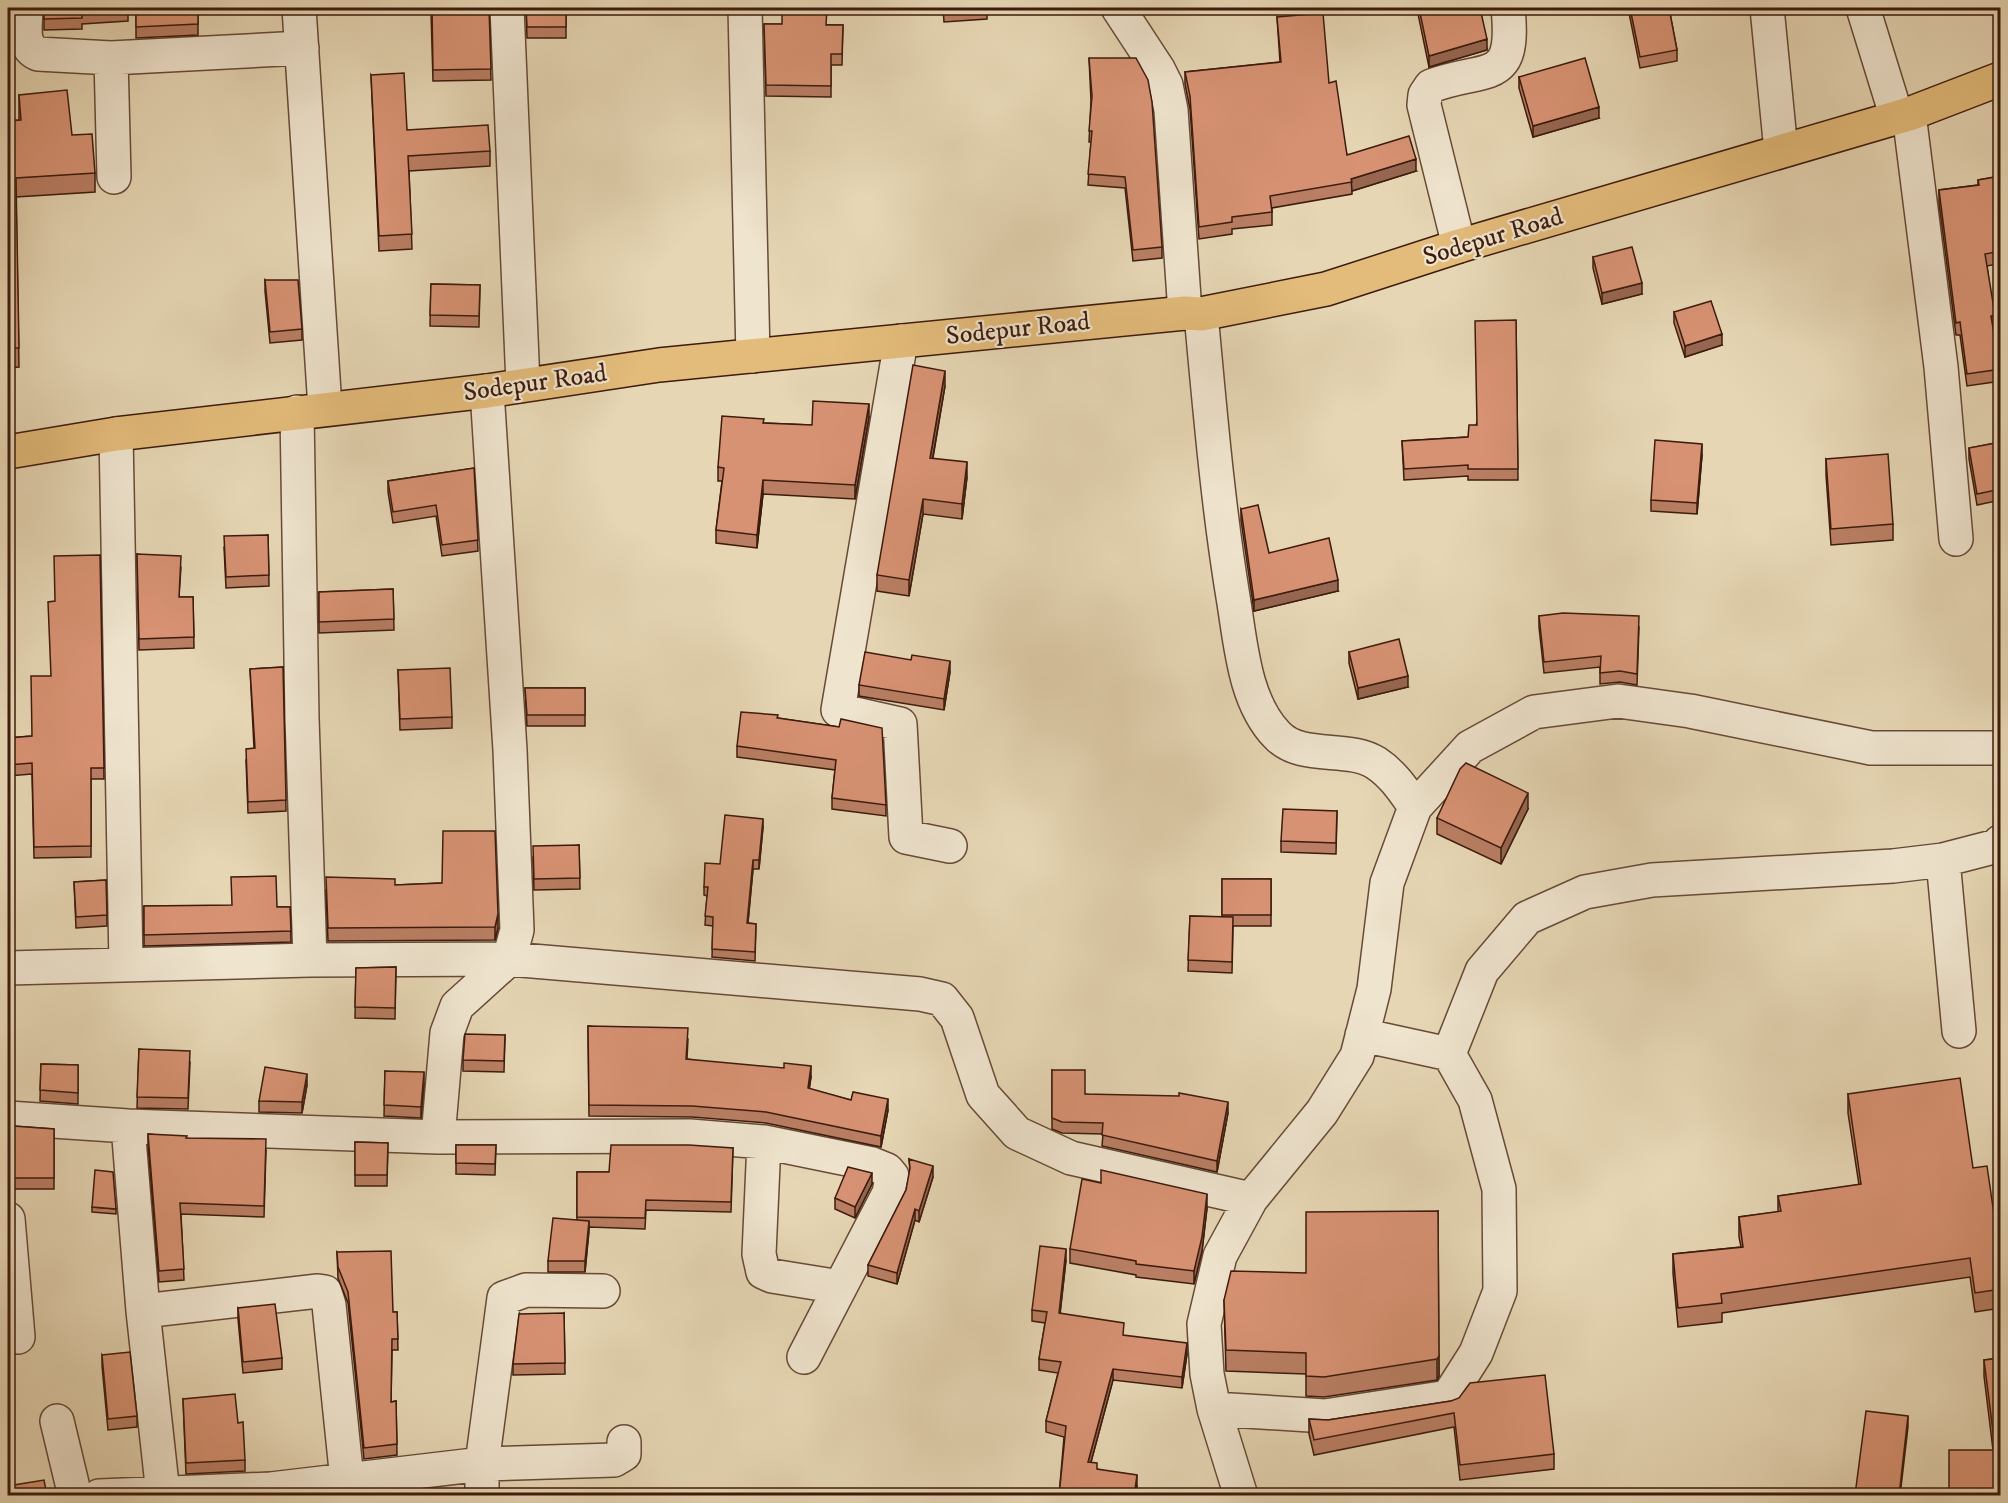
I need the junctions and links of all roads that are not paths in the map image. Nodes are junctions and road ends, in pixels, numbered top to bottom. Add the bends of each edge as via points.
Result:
1 (26, 8) edge
2 (299, 8) edge
3 (507, 8) edge
4 (745, 8) edge
5 (1118, 8) edge
6 (1508, 8) edge
7 (1767, 8) edge
8 (1863, 8) edge
9 (302, 48) junction
10 (111, 58) junction
11 (2001, 79) edge
12 (1903, 116) junction
13 (1781, 151) junction
14 (114, 177) dead end
15 (1459, 246) junction
16 (1193, 314) junction
17 (901, 341) junction
18 (753, 356) junction
19 (523, 384) junction
20 (486, 391) junction
21 (311, 410) junction
22 (116, 435) junction
23 (8, 452) edge
24 (1956, 539) dead end
25 (2001, 748) edge
26 (1415, 807) junction
27 (2001, 842) edge
28 (950, 846) dead end
29 (1943, 860) junction
30 (509, 959) junction
31 (310, 960) junction
32 (126, 964) junction
33 (8, 968) edge
34 (1959, 1031) dead end
35 (1362, 1035) junction
36 (1449, 1054) junction
37 (8, 1118) edge
38 (128, 1126) junction
39 (438, 1137) junction
40 (764, 1142) junction
41 (1251, 1199) junction
42 (8, 1219) edge
43 (840, 1287) junction
44 (603, 1291) dead end
45 (143, 1311) junction
46 (18, 1337) dead end
47 (804, 1357) dead end
48 (1214, 1409) junction
49 (57, 1421) dead end
50 (624, 1442) dead end
51 (347, 1480) junction
52 (482, 1480) edge
53 (271, 1492) edge
54 (163, 1494) edge
55 (75, 1496) edge
56 (99, 1496) edge
57 (1241, 1496) edge

1 - 10 street via 25,37 38,54
2 - 9 street
3 - 19 street
4 - 18 street
5 - 16 street via 1166,85
6 - 15 street via 1509,50 1503,62 1487,73 1431,86 1425,95 1424,105
7 - 13 street
8 - 12 street
9 - 10 street
9 - 21 street
10 - 14 street
11 - 12 main road, Sodepur Road
12 - 13 main road, Sodepur Road
12 - 24 street via 1941,367
13 - 15 main road, Sodepur Road
15 - 16 main road, Sodepur Road via 1326,289
16 - 17 main road, Sodepur Road
16 - 26 street via 1222,530 1245,665 1258,707 1278,737 1298,747 1375,762 1395,779
17 - 18 main road, Sodepur Road
17 - 28 street via 838,710 900,724 906,837
18 - 19 main road, Sodepur Road
19 - 20 main road, Sodepur Road
20 - 21 main road, Sodepur Road
20 - 30 street via 518,930
21 - 22 main road, Sodepur Road
21 - 31 street via 301,706
22 - 23 main road, Sodepur Road
22 - 32 street
25 - 26 street via 1872,748 1690,711 1618,702 1534,712 1470,747
26 - 35 street via 1387,883 1374,989
27 - 29 street
29 - 34 street
29 - 36 street via 1652,880 1585,892 1527,918 1482,971
30 - 31 street
30 - 39 street via 477,986 454,1015 447,1033
30 - 41 street via 942,999 957,1018 983,1095 1017,1133 1071,1158
31 - 32 street
32 - 33 street
35 - 36 street
35 - 41 street via 1357,1056 1322,1112
36 - 48 street via 1475,1100 1499,1189 1500,1291 1476,1353 1448,1397 1324,1416
37 - 38 street
38 - 39 street
38 - 45 street
39 - 40 street via 690,1136
40 - 43 street via 759,1254 763,1272
40 - 43 street via 872,1164 892,1176 889,1193
41 - 48 street via 1220,1256 1204,1324
42 - 46 street
43 - 47 street
44 - 52 street via 526,1290 504,1298
45 - 51 street via 325,1292
45 - 54 street
48 - 57 street
49 - 55 street
50 - 52 street via 624,1454 614,1460
51 - 52 street
51 - 53 street
53 - 54 street
54 - 56 street

